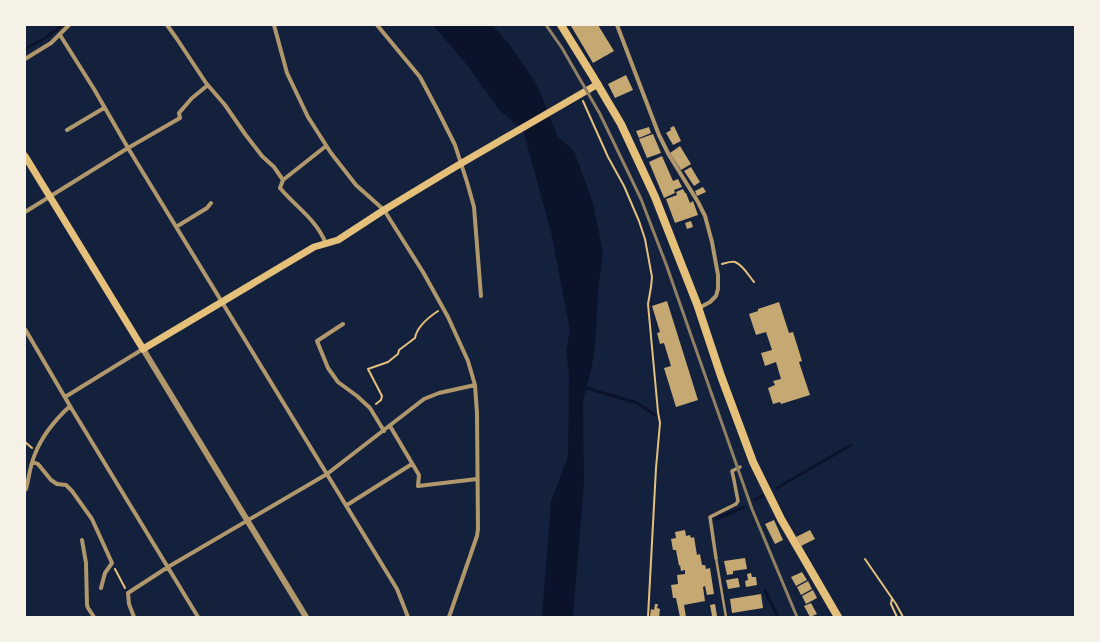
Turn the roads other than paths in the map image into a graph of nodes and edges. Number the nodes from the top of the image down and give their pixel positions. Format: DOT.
graph roads {
  1 [pos="69,25"];
  2 [pos="166,25"];
  3 [pos="274,25"];
  4 [pos="377,25"];
  5 [pos="561,25"];
  6 [pos="617,25"];
  7 [pos="60,35"];
  8 [pos="25,59"];
  9 [pos="598,84"];
  10 [pos="208,85"];
  11 [pos="104,108"];
  12 [pos="67,130"];
  13 [pos="326,146"];
  14 [pos="128,148"];
  15 [pos="25,156"];
  16 [pos="283,180"];
  17 [pos="49,197"];
  18 [pos="211,203"];
  19 [pos="384,210"];
  20 [pos="25,212"];
  21 [pos="176,226"];
  22 [pos="326,244"];
  23 [pos="481,296"];
  24 [pos="222,302"];
  25 [pos="698,308"];
  26 [pos="343,324"];
  27 [pos="25,329"];
  28 [pos="144,349"];
  29 [pos="475,385"];
  30 [pos="66,397"];
  31 [pos="70,406"];
  32 [pos="390,426"];
  33 [pos="384,430"];
  34 [pos="33,462"];
  35 [pos="412,464"];
  36 [pos="740,467"];
  37 [pos="327,474"];
  38 [pos="478,479"];
  39 [pos="25,490"];
  40 [pos="347,505"];
  41 [pos="248,521"];
  42 [pos="82,540"];
  43 [pos="716,558"];
  44 [pos="168,567"];
  45 [pos="101,588"];
  46 [pos="94,617"];
  47 [pos="134,617"];
  48 [pos="198,617"];
  49 [pos="306,617"];
  50 [pos="408,617"];
  51 [pos="449,617"];
  52 [pos="726,617"];
  53 [pos="838,617"];
  1 -- 7 [label="street"];
  2 -- 10 [label="street"];
  3 -- 13 [label="street"];
  4 -- 23 [label="street"];
  5 -- 9 [label="main road"];
  6 -- 25 [label="street"];
  7 -- 8 [label="street"];
  7 -- 11 [label="street"];
  9 -- 19 [label="main road"];
  9 -- 25 [label="main road"];
  10 -- 14 [label="street"];
  10 -- 16 [label="street"];
  11 -- 12 [label="street"];
  11 -- 14 [label="street"];
  13 -- 16 [label="street"];
  13 -- 19 [label="street"];
  14 -- 17 [label="street"];
  14 -- 21 [label="street"];
  15 -- 17 [label="main road"];
  16 -- 22 [label="street"];
  17 -- 20 [label="street"];
  17 -- 28 [label="main road"];
  18 -- 21 [label="street"];
  19 -- 22 [label="main road"];
  19 -- 29 [label="street"];
  21 -- 24 [label="street"];
  22 -- 24 [label="main road"];
  24 -- 28 [label="main road"];
  24 -- 37 [label="street"];
  25 -- 53 [label="main road"];
  26 -- 33 [label="street"];
  27 -- 30 [label="street"];
  28 -- 30 [label="street"];
  28 -- 41 [label="street"];
  29 -- 32 [label="street"];
  29 -- 38 [label="street"];
  30 -- 31 [label="street"];
  31 -- 34 [label="street"];
  31 -- 44 [label="street"];
  32 -- 33 [label="street"];
  32 -- 35 [label="street"];
  33 -- 37 [label="street"];
  34 -- 39 [label="street"];
  34 -- 45 [label="street"];
  35 -- 38 [label="street"];
  35 -- 40 [label="street"];
  36 -- 43 [label="street"];
  37 -- 40 [label="street"];
  37 -- 41 [label="street"];
  38 -- 51 [label="street"];
  40 -- 50 [label="street"];
  41 -- 44 [label="street"];
  41 -- 49 [label="street"];
  42 -- 46 [label="street"];
  43 -- 52 [label="lane"];
  44 -- 47 [label="street"];
  44 -- 48 [label="street"];
}
